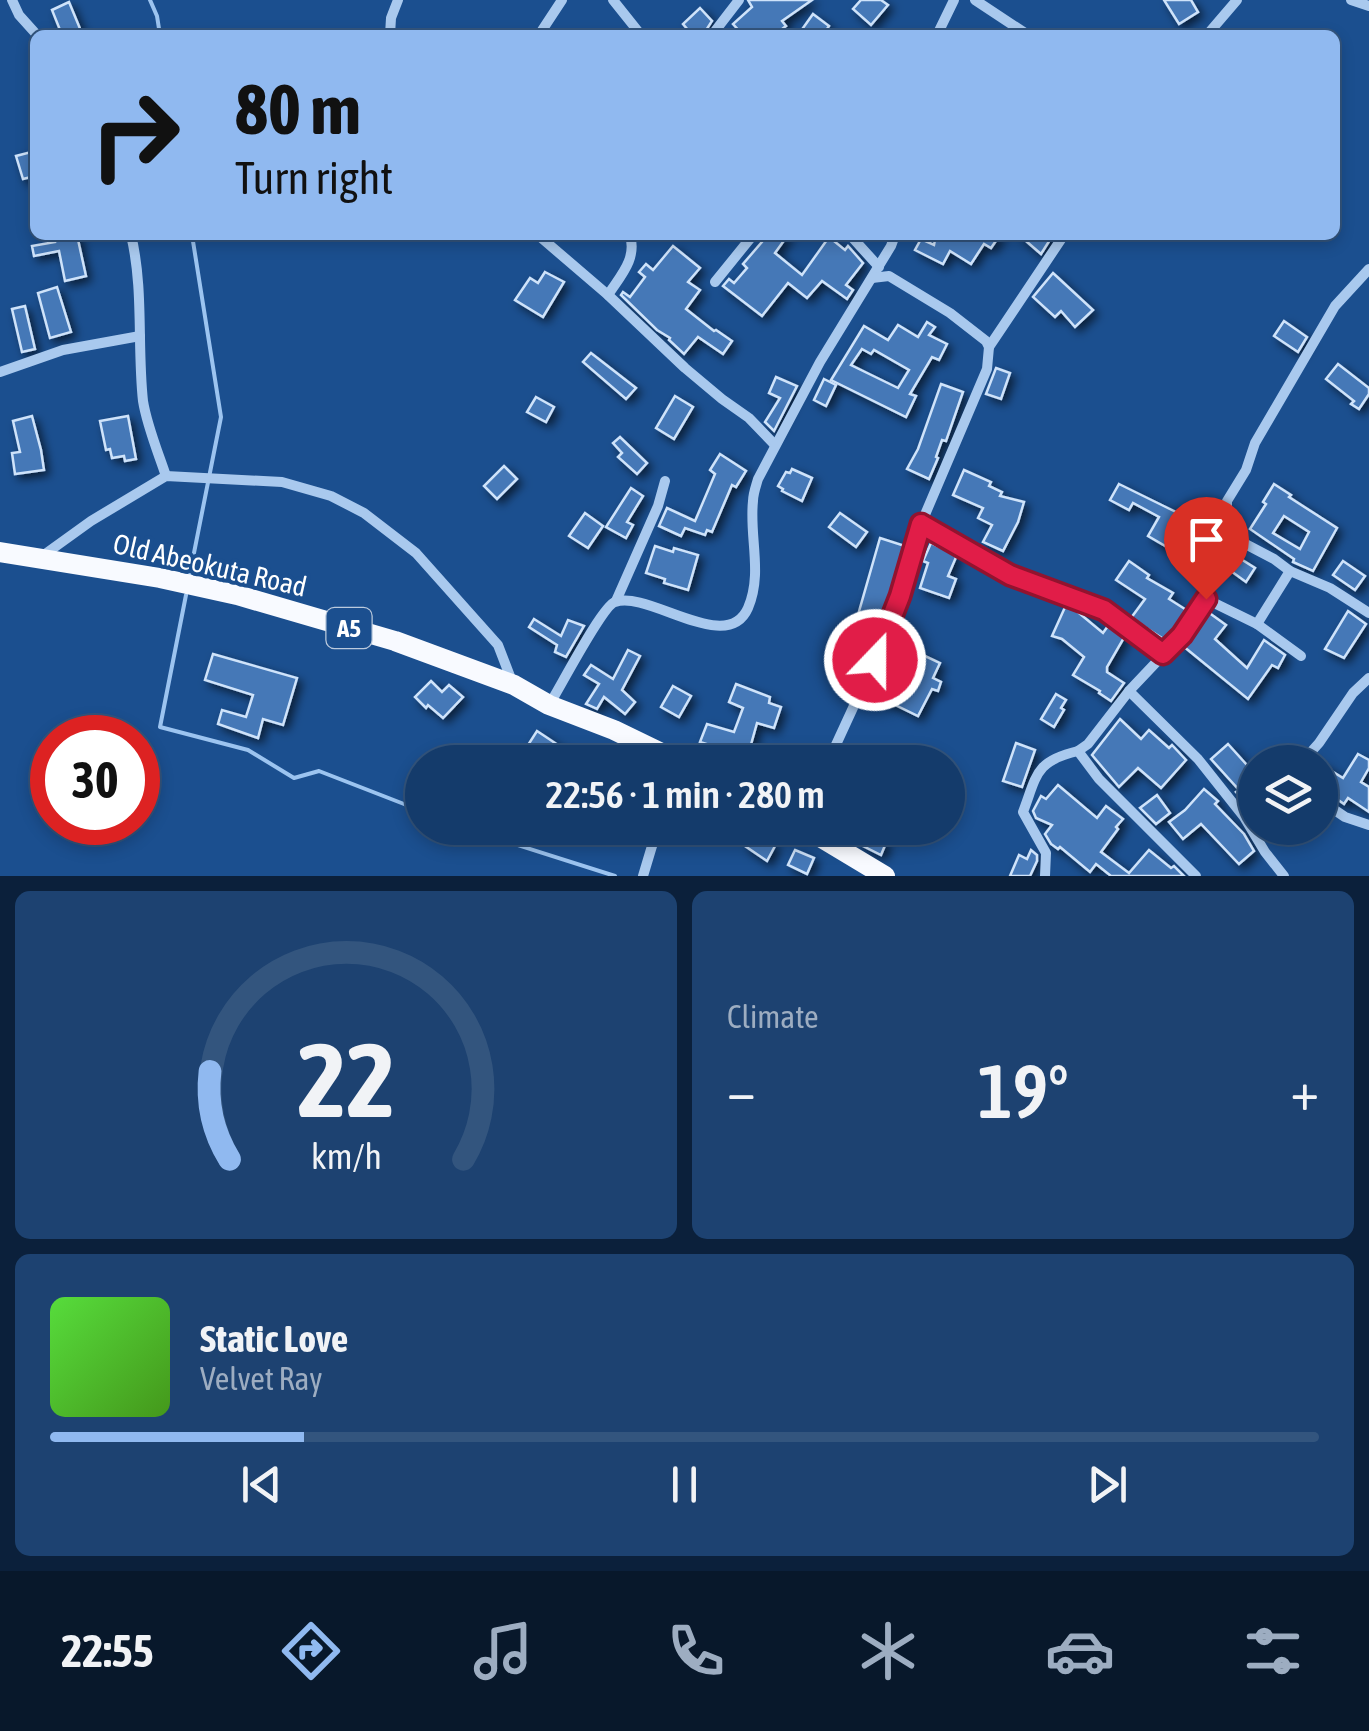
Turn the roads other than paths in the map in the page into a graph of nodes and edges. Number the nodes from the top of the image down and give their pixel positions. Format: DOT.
graph roads {
  1 [pos="12,0"];
  2 [pos="398,0"];
  3 [pos="562,0"];
  4 [pos="614,0"];
  5 [pos="739,0"];
  6 [pos="954,0"];
  7 [pos="974,0"];
  8 [pos="1237,0"];
  9 [pos="1351,0"];
  10 [pos="1368,3"];
  11 [pos="33,30"];
  12 [pos="390,30"];
  13 [pos="542,30"];
  14 [pos="637,30"];
  15 [pos="716,30"];
  16 [pos="939,30"];
  17 [pos="1020,30"];
  18 [pos="1211,30"];
  19 [pos="132,240"];
  20 [pos="544,240"];
  21 [pos="631,240"];
  22 [pos="749,240"];
  23 [pos="855,240"];
  24 [pos="893,240"];
  25 [pos="1061,240"];
  26 [pos="879,267"];
  27 [pos="1369,270"];
  28 [pos="872,278"];
  29 [pos="715,282"];
  30 [pos="608,295"];
  31 [pos="140,336"];
  32 [pos="989,347"];
  33 [pos="0,372"];
  34 [pos="775,446"];
  35 [pos="166,476"];
  36 [pos="665,480"];
  37 [pos="921,524"];
  38 [pos="0,552"];
  39 [pos="41,557"];
  40 [pos="1290,571"];
  41 [pos="616,601"];
  42 [pos="1369,613"];
  43 [pos="1257,624"];
  44 [pos="1163,654"];
  45 [pos="1301,656"];
  46 [pos="1369,678"];
  47 [pos="514,684"];
  48 [pos="1129,691"];
  49 [pos="549,706"];
  50 [pos="645,745"];
  51 [pos="836,745"];
  52 [pos="1317,745"];
  53 [pos="1078,750"];
  54 [pos="1238,809"];
  55 [pos="1338,813"];
  56 [pos="1369,825"];
  57 [pos="652,845"];
  58 [pos="833,845"];
  59 [pos="1261,845"];
  60 [pos="644,876"];
  61 [pos="885,876"];
  62 [pos="1046,876"];
  63 [pos="1196,876"];
  64 [pos="1284,876"];
  1 -- 11 [label="street"];
  2 -- 12 [label="street"];
  3 -- 13 [label="street"];
  4 -- 14 [label="street"];
  5 -- 15 [label="street"];
  6 -- 16 [label="street"];
  7 -- 17 [label="street"];
  8 -- 18 [label="street"];
  9 -- 10 [label="street"];
  19 -- 31 [label="street"];
  20 -- 30 [label="street"];
  21 -- 30 [label="street"];
  22 -- 29 [label="street"];
  23 -- 26 [label="street"];
  24 -- 26 [label="street"];
  25 -- 32 [label="street"];
  26 -- 28 [label="street"];
  27 -- 40 [label="street"];
  28 -- 32 [label="street"];
  28 -- 34 [label="street"];
  30 -- 34 [label="street"];
  31 -- 33 [label="street"];
  31 -- 35 [label="street"];
  32 -- 37 [label="street"];
  34 -- 41 [label="street"];
  35 -- 39 [label="street"];
  35 -- 47 [label="street"];
  36 -- 41 [label="street"];
  37 -- 44 [label="street"];
  37 -- 51 [label="street"];
  38 -- 39 [label="highway, Old Abeokuta Road / A5"];
  39 -- 47 [label="highway, Old Abeokuta Road / A5"];
  40 -- 42 [label="street"];
  40 -- 43 [label="street"];
  41 -- 49 [label="street"];
  43 -- 44 [label="street"];
  43 -- 45 [label="street"];
  44 -- 48 [label="street"];
  46 -- 52 [label="street"];
  47 -- 49 [label="highway, Old Abeokuta Road / A5"];
  48 -- 53 [label="street"];
  48 -- 54 [label="street"];
  49 -- 50 [label="highway, Old Abeokuta Road / A5"];
  53 -- 62 [label="street"];
  53 -- 63 [label="street"];
  55 -- 56 [label="street"];
  57 -- 60 [label="street"];
  58 -- 61 [label="highway"];
  59 -- 64 [label="street"];
}
